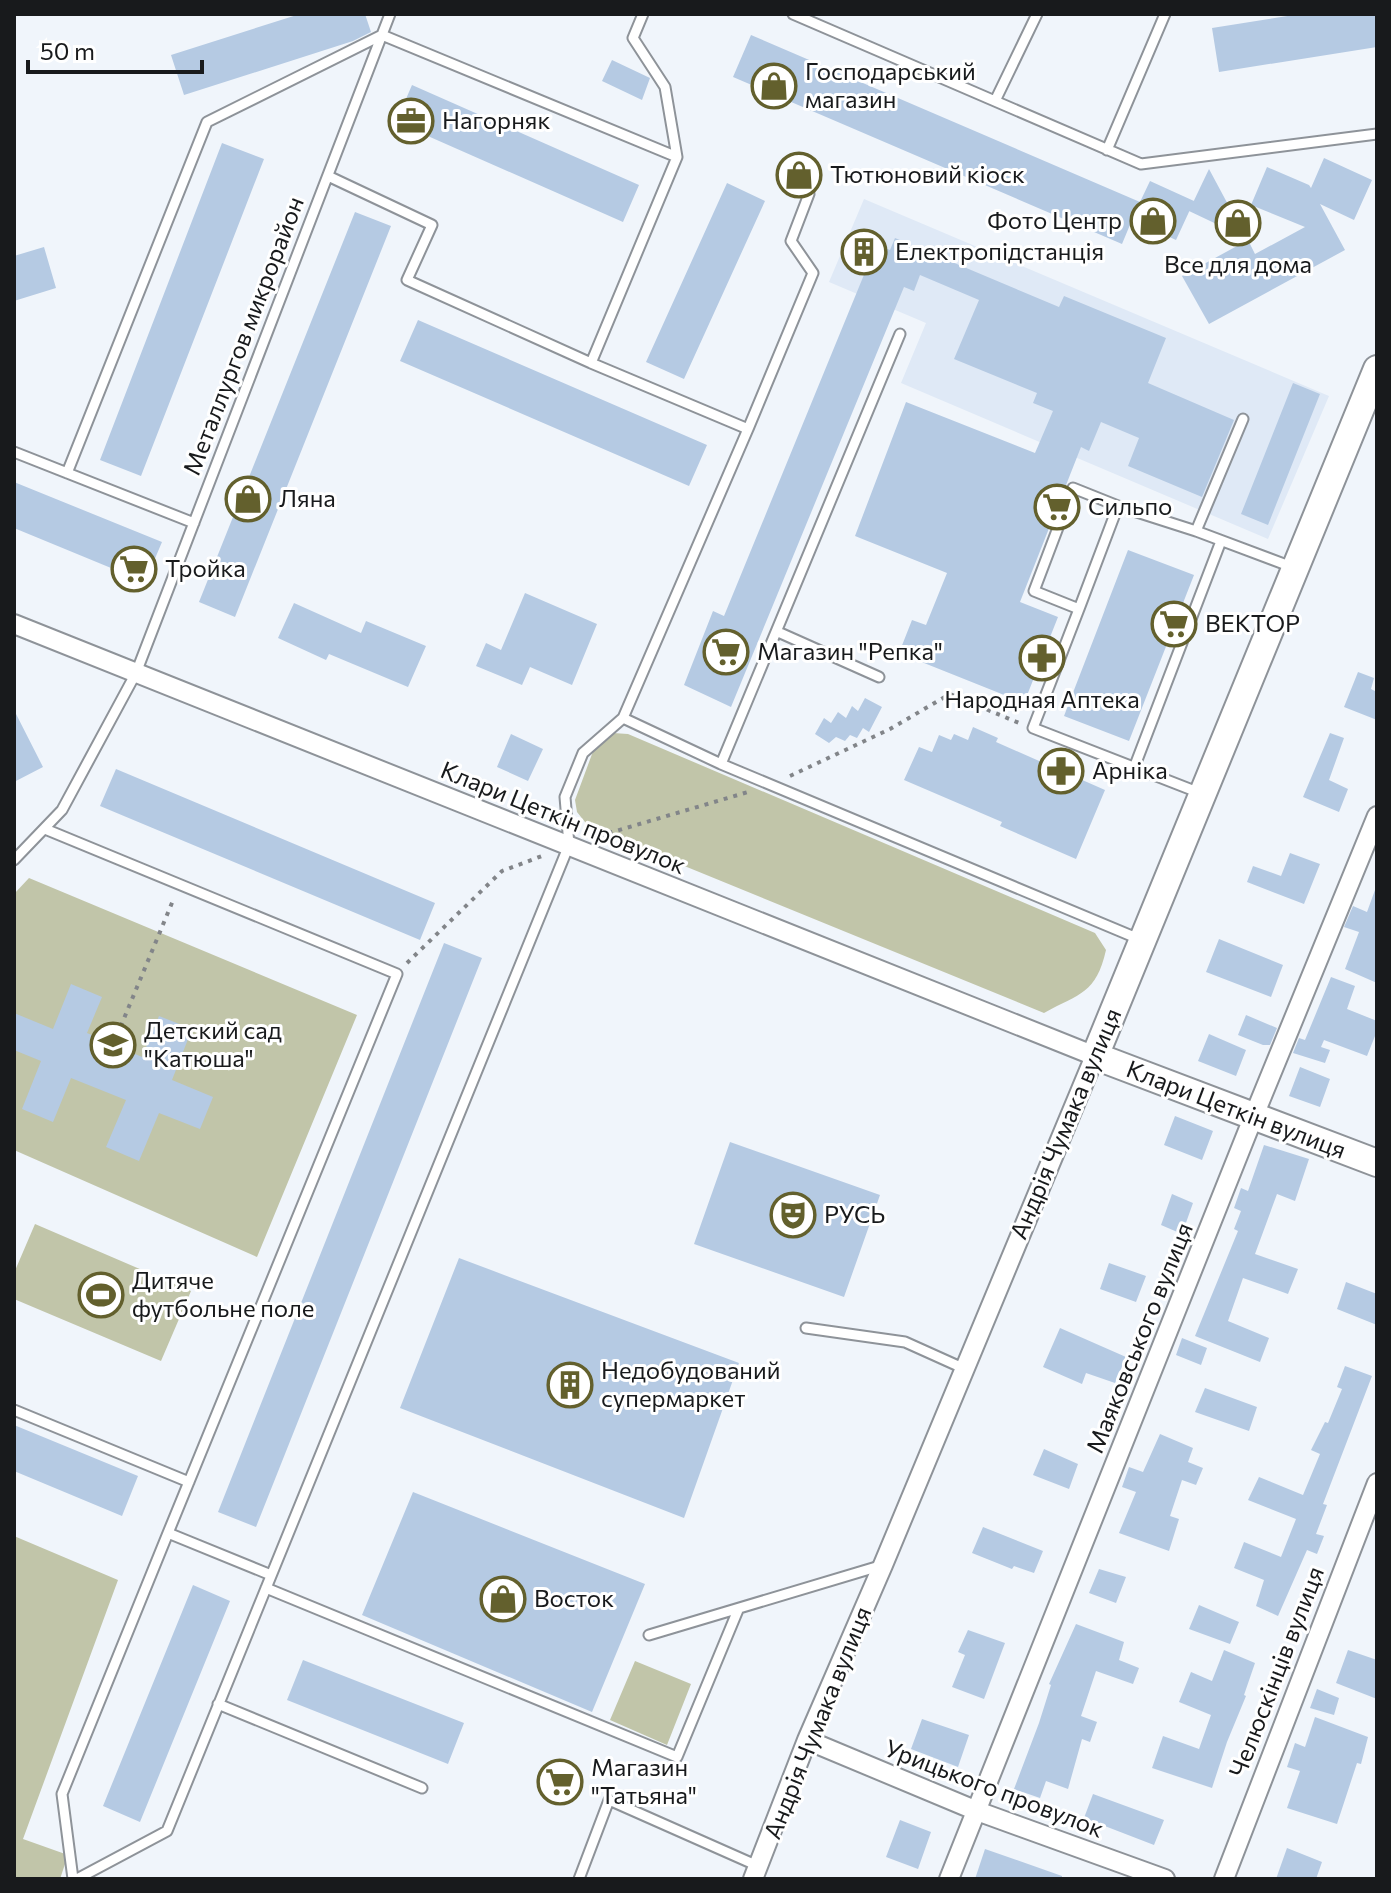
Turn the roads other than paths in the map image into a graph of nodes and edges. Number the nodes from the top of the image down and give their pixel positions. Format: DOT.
graph roads {
  1 [pos="390,14"];
  2 [pos="643,14"];
  3 [pos="793,14"];
  4 [pos="1037,14"];
  5 [pos="1165,14"];
  6 [pos="382,35"];
  7 [pos="995,101"];
  8 [pos="1377,134"];
  9 [pos="1107,150"];
  10 [pos="677,157"];
  11 [pos="328,176"];
  12 [pos="809,194"];
  13 [pos="900,334"];
  14 [pos="591,363"];
  15 [pos="1377,369"];
  16 [pos="1243,419"];
  17 [pos="748,429"];
  18 [pos="14,452"];
  19 [pos="67,473"];
  20 [pos="1118,506"];
  21 [pos="194,523"];
  22 [pos="1196,531"];
  23 [pos="1221,541"];
  24 [pos="1297,569"];
  25 [pos="1079,609"];
  26 [pos="14,624"];
  27 [pos="778,632"];
  28 [pos="136,673"];
  29 [pos="879,677"];
  30 [pos="623,718"];
  31 [pos="721,764"];
  32 [pos="1134,768"];
  33 [pos="1204,794"];
  34 [pos="1377,816"];
  35 [pos="45,829"];
  36 [pos="569,845"];
  37 [pos="14,860"];
  38 [pos="1143,941"];
  39 [pos="1095,1056"];
  40 [pos="1253,1118"];
  41 [pos="1377,1163"];
  42 [pos="806,1328"];
  43 [pos="965,1369"];
  44 [pos="14,1410"];
  45 [pos="189,1482"];
  46 [pos="1377,1483"];
  47 [pos="168,1533"];
  48 [pos="883,1565"];
  49 [pos="271,1575"];
  50 [pos="266,1588"];
  51 [pos="738,1610"];
  52 [pos="649,1635"];
  53 [pos="218,1704"];
  54 [pos="807,1740"];
  55 [pos="422,1788"];
  56 [pos="977,1811"];
  57 [pos="756,1873"];
  58 [pos="75,1879"];
  59 [pos="579,1879"];
  60 [pos="949,1879"];
  61 [pos="1165,1879"];
  62 [pos="1224,1879"];
  1 -- 6 [label="lane, Металлургов микрорайон"];
  2 -- 10 [label="lane"];
  3 -- 7 [label="lane"];
  4 -- 7 [label="lane"];
  5 -- 9 [label="lane"];
  6 -- 10 [label="lane"];
  6 -- 11 [label="lane, Металлургов микрорайон"];
  6 -- 19 [label="lane"];
  7 -- 9 [label="lane"];
  8 -- 9 [label="lane"];
  10 -- 14 [label="lane"];
  11 -- 14 [label="lane"];
  11 -- 21 [label="lane, Металлургов микрорайон"];
  12 -- 17 [label="lane"];
  13 -- 27 [label="lane"];
  14 -- 17 [label="lane"];
  15 -- 24 [label="street, Андрія Чумака вулиця"];
  16 -- 22 [label="lane"];
  17 -- 30 [label="lane"];
  18 -- 19 [label="lane"];
  19 -- 21 [label="lane"];
  20 -- 22 [label="lane"];
  20 -- 25 [label="lane"];
  20 -- 25 [label="lane"];
  21 -- 28 [label="lane, Металлургов микрорайон"];
  22 -- 23 [label="lane"];
  23 -- 24 [label="lane"];
  23 -- 32 [label="lane"];
  24 -- 33 [label="street, Андрія Чумака вулиця"];
  25 -- 32 [label="lane"];
  26 -- 28 [label="street, Клари Цеткін провулок"];
  27 -- 29 [label="lane"];
  27 -- 31 [label="lane"];
  28 -- 35 [label="lane, Металлургов микрорайон"];
  28 -- 36 [label="street, Клари Цеткін провулок"];
  30 -- 31 [label="lane"];
  30 -- 36 [label="lane"];
  31 -- 38 [label="lane"];
  32 -- 33 [label="lane"];
  33 -- 38 [label="street, Андрія Чумака вулиця"];
  34 -- 40 [label="street, Маяковського вулиця"];
  35 -- 37 [label="lane, Металлургов микрорайон"];
  35 -- 45 [label="lane"];
  36 -- 39 [label="street, Клари Цеткін провулок"];
  36 -- 49 [label="lane"];
  38 -- 39 [label="street, Андрія Чумака вулиця"];
  39 -- 40 [label="street, Клари Цеткін вулиця"];
  39 -- 43 [label="street, Андрія Чумака вулиця"];
  40 -- 41 [label="street, Клари Цеткін вулиця"];
  40 -- 56 [label="street, Маяковського вулиця"];
  42 -- 43 [label="lane"];
  43 -- 48 [label="street, Андрія Чумака вулиця"];
  44 -- 45 [label="lane"];
  45 -- 47 [label="lane"];
  46 -- 62 [label="street, Челюскінців вулиця"];
  47 -- 49 [label="lane"];
  47 -- 58 [label="lane"];
  48 -- 51 [label="lane"];
  48 -- 54 [label="street, Андрія Чумака вулиця"];
  49 -- 50 [label="lane"];
  50 -- 51 [label="lane"];
  50 -- 53 [label="lane"];
  51 -- 52 [label="lane"];
  53 -- 55 [label="lane"];
  53 -- 58 [label="lane"];
  54 -- 56 [label="street, Урицького провулок"];
  54 -- 57 [label="street, Андрія Чумака вулиця"];
  56 -- 60 [label="street, Маяковського вулиця"];
  56 -- 61 [label="street, Урицького провулок"];
  57 -- 59 [label="lane"];
}
